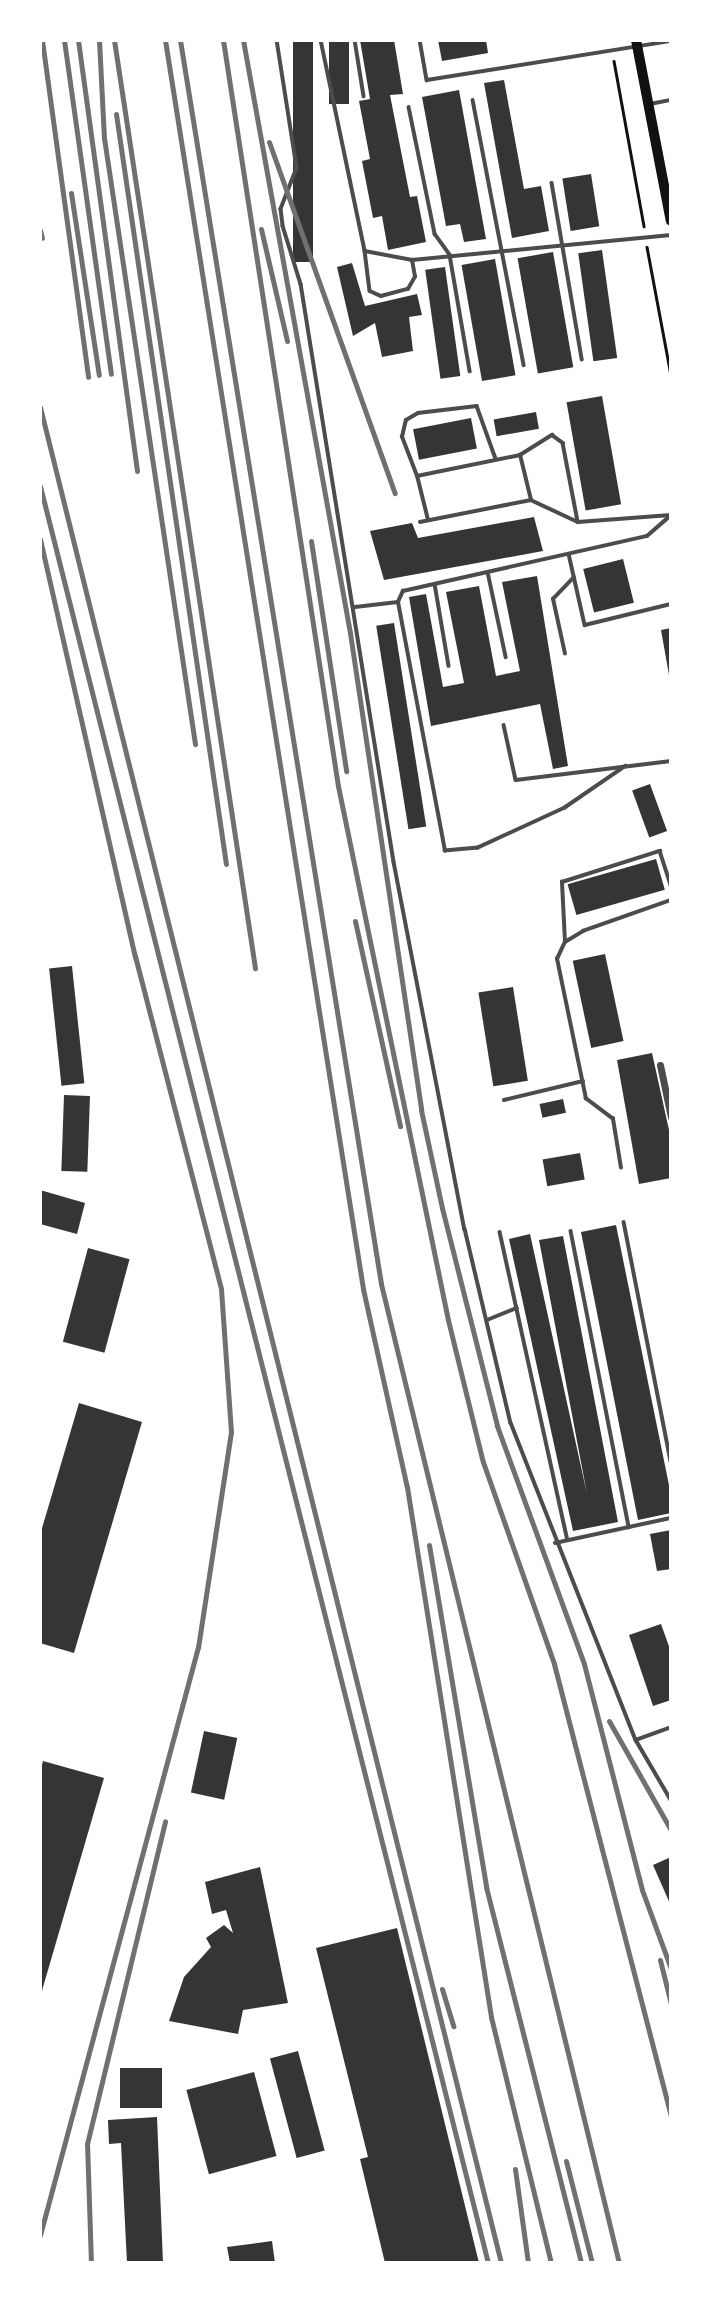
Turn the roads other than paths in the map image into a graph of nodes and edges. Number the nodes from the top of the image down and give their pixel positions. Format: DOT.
graph roads {
  1 [pos="278,40"];
  2 [pos="321,40"];
  3 [pos="355,40"];
  4 [pos="420,40"];
  5 [pos="671,41"];
  6 [pos="637,44"];
  7 [pos="363,96"];
  8 [pos="473,100"];
  9 [pos="671,100"];
  10 [pos="648,104"];
  11 [pos="409,107"];
  12 [pos="552,183"];
  13 [pos="671,221"];
  14 [pos="671,235"];
  15 [pos="563,243"];
  16 [pos="502,248"];
  17 [pos="365,251"];
  18 [pos="450,255"];
  19 [pos="412,260"];
  20 [pos="582,359"];
  21 [pos="524,365"];
  22 [pos="470,371"];
  23 [pos="520,455"];
  24 [pos="496,460"];
  25 [pos="417,476"];
  26 [pos="531,500"];
  27 [pos="671,515"];
  28 [pos="428,520"];
  29 [pos="420,522"];
  30 [pos="578,522"];
  31 [pos="569,554"];
  32 [pos="488,572"];
  33 [pos="574,577"];
  34 [pos="435,584"];
  35 [pos="398,602"];
  36 [pos="671,604"];
  37 [pos="355,607"];
  38 [pos="565,654"];
  39 [pos="506,657"];
  40 [pos="449,666"];
  41 [pos="504,725"];
  42 [pos="671,761"];
  43 [pos="626,766"];
  44 [pos="671,885"];
  45 [pos="671,900"];
  46 [pos="565,942"];
  47 [pos="660,1065"];
  48 [pos="583,1081"];
  49 [pos="503,1100"];
  50 [pos="671,1117"];
  51 [pos="621,1168"];
  52 [pos="624,1222"];
  53 [pos="570,1231"];
  54 [pos="500,1232"];
  55 [pos="517,1308"];
  56 [pos="487,1320"];
  57 [pos="671,1462"];
  58 [pos="671,1518"];
  59 [pos="629,1527"];
  60 [pos="568,1540"];
  61 [pos="555,1543"];
  62 [pos="671,1727"];
  63 [pos="636,1740"];
  64 [pos="671,1800"];
  1 -- 37 [label="lane"];
  2 -- 17 [label="lane"];
  3 -- 7 [label="lane"];
  4 -- 6 [label="lane"];
  5 -- 6 [label="lane"];
  6 -- 10 [label="main road"];
  8 -- 16 [label="lane"];
  9 -- 10 [label="lane"];
  10 -- 13 [label="main road"];
  11 -- 18 [label="lane"];
  12 -- 15 [label="lane"];
  14 -- 15 [label="lane"];
  15 -- 16 [label="lane"];
  15 -- 20 [label="lane"];
  16 -- 18 [label="lane"];
  16 -- 21 [label="lane"];
  17 -- 19 [label="lane"];
  17 -- 19 [label="lane"];
  18 -- 19 [label="lane"];
  18 -- 22 [label="lane"];
  23 -- 24 [label="lane"];
  23 -- 26 [label="lane"];
  23 -- 30 [label="lane"];
  24 -- 25 [label="lane"];
  24 -- 25 [label="lane"];
  25 -- 28 [label="lane"];
  26 -- 28 [label="lane"];
  26 -- 30 [label="lane"];
  27 -- 30 [label="lane"];
  27 -- 31 [label="lane"];
  28 -- 29 [label="lane"];
  31 -- 32 [label="lane"];
  31 -- 33 [label="lane"];
  32 -- 34 [label="lane"];
  32 -- 39 [label="lane"];
  33 -- 36 [label="lane"];
  33 -- 38 [label="lane"];
  34 -- 35 [label="lane"];
  34 -- 40 [label="lane"];
  35 -- 37 [label="lane"];
  35 -- 43 [label="lane"];
  37 -- 56 [label="lane"];
  41 -- 43 [label="lane"];
  42 -- 43 [label="lane"];
  44 -- 46 [label="lane"];
  45 -- 46 [label="lane"];
  46 -- 48 [label="lane"];
  47 -- 50 [label="street"];
  48 -- 49 [label="lane"];
  48 -- 51 [label="lane"];
  52 -- 57 [label="lane"];
  53 -- 59 [label="lane"];
  54 -- 55 [label="lane"];
  55 -- 56 [label="lane"];
  55 -- 60 [label="lane"];
  56 -- 61 [label="lane"];
  58 -- 59 [label="lane"];
  59 -- 60 [label="lane"];
  60 -- 61 [label="lane"];
  61 -- 63 [label="lane"];
  62 -- 63 [label="lane"];
  63 -- 64 [label="lane"];
}
